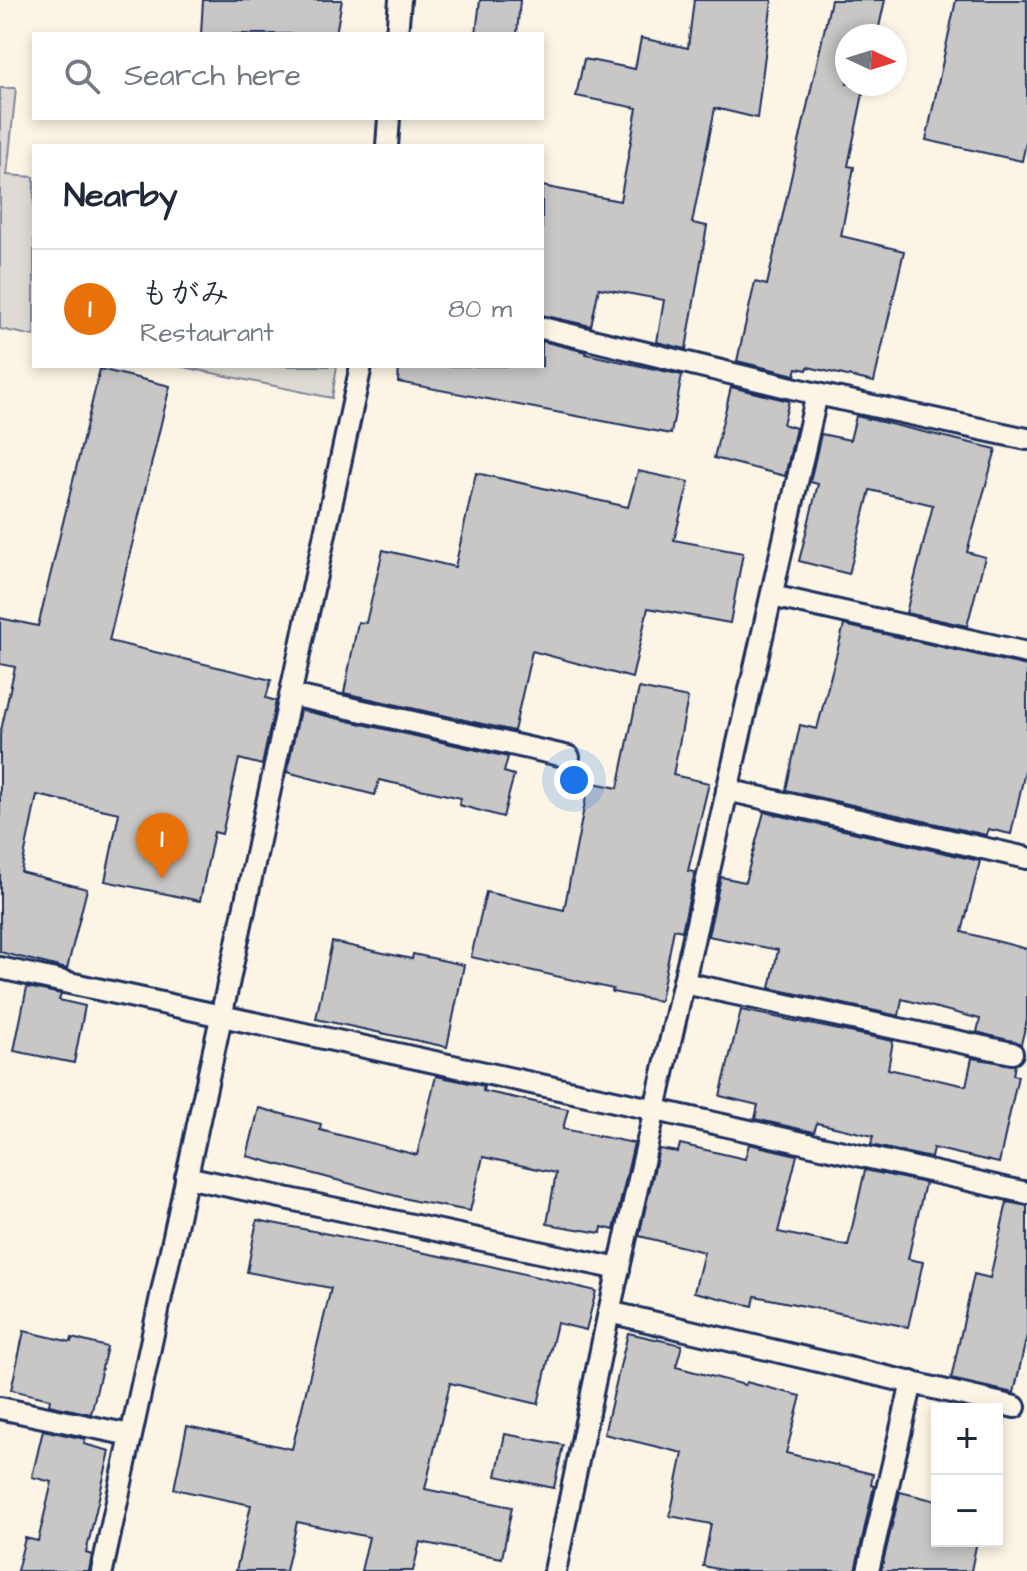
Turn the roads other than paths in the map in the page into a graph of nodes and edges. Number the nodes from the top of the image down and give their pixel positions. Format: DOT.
graph roads {
  1 [pos="400,0"];
  2 [pos="397,32"];
  3 [pos="389,120"];
  4 [pos="387,144"];
  5 [pos="544,328"];
  6 [pos="361,368"];
  7 [pos="817,394"];
  8 [pos="1027,439"];
  9 [pos="772,596"];
  10 [pos="1027,653"];
  11 [pos="291,695"];
  12 [pos="569,757"];
  13 [pos="727,790"];
  14 [pos="1027,858"];
  15 [pos="0,968"];
  16 [pos="684,983"];
  17 [pos="221,1017"];
  18 [pos="1012,1053"];
  19 [pos="656,1110"];
  20 [pos="186,1177"];
  21 [pos="1027,1193"];
  22 [pos="619,1269"];
  23 [pos="609,1312"];
  24 [pos="912,1382"];
  25 [pos="1015,1407"];
  26 [pos="0,1408"];
  27 [pos="130,1435"];
  28 [pos="102,1571"];
  29 [pos="555,1571"];
  30 [pos="868,1571"];
  1 -- 2 [label="lane"];
  3 -- 4 [label="lane"];
  5 -- 7 [label="lane"];
  6 -- 11 [label="lane"];
  7 -- 8 [label="lane"];
  7 -- 9 [label="lane"];
  9 -- 10 [label="lane"];
  9 -- 13 [label="lane"];
  11 -- 12 [label="lane"];
  11 -- 17 [label="lane"];
  13 -- 14 [label="lane"];
  13 -- 16 [label="lane"];
  15 -- 17 [label="lane"];
  16 -- 18 [label="lane"];
  16 -- 19 [label="lane"];
  17 -- 19 [label="lane"];
  17 -- 20 [label="lane"];
  19 -- 21 [label="lane"];
  19 -- 22 [label="lane"];
  20 -- 22 [label="lane"];
  20 -- 27 [label="lane"];
  22 -- 23 [label="lane"];
  23 -- 24 [label="lane"];
  23 -- 29 [label="lane"];
  24 -- 25 [label="lane"];
  24 -- 30 [label="lane"];
  26 -- 27 [label="lane"];
  27 -- 28 [label="lane"];
}
